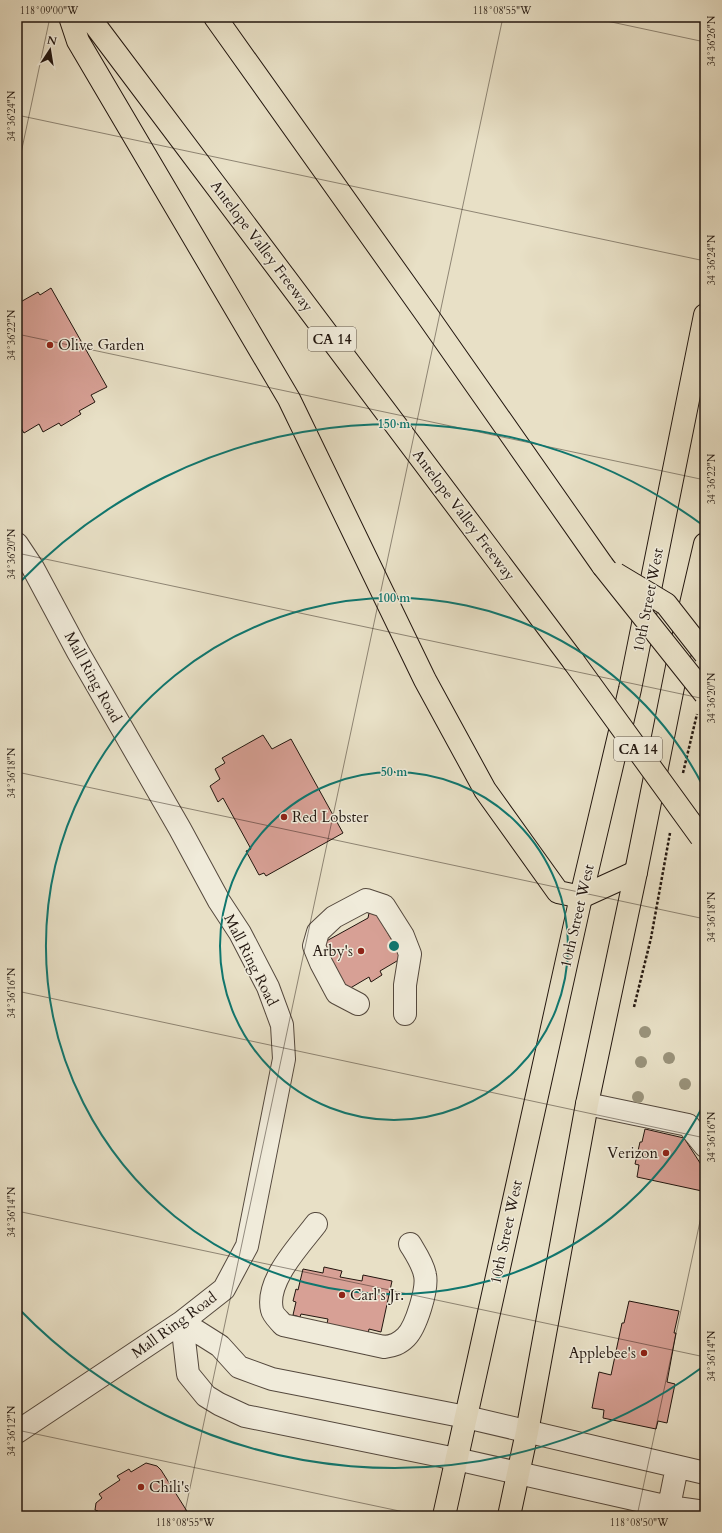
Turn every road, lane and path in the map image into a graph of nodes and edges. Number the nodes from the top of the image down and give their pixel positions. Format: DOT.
graph roads {
  1 [pos="70,17"];
  2 [pos="89,17"];
  3 [pos="215,17"];
  4 [pos="705,316"];
  5 [pos="17,544"];
  6 [pos="705,544"];
  7 [pos="603,566"];
  8 [pos="705,598"];
  9 [pos="681,648"];
  10 [pos="705,654"];
  11 [pos="704,693"];
  12 [pos="676,803"];
  13 [pos="703,840"];
  14 [pos="636,872"];
  15 [pos="581,897"];
  16 [pos="358,1004"];
  17 [pos="634,1007"];
  18 [pos="405,1014"];
  19 [pos="586,1104"];
  20 [pos="705,1146"];
  21 [pos="316,1224"];
  22 [pos="410,1244"];
  23 [pos="182,1322"];
  24 [pos="466,1417"];
  25 [pos="17,1432"];
  26 [pos="527,1432"];
  27 [pos="456,1459"];
  28 [pos="677,1467"];
  29 [pos="705,1473"];
  30 [pos="518,1474"];
  31 [pos="668,1511"];
  32 [pos="705,1512"];
  33 [pos="444,1516"];
  34 [pos="509,1516"];
  1 -- 15 [label="main road"];
  2 -- 12 [label="main road, Antelope Valley Freeway / CA 14, bridge"];
  3 -- 7 [label="main road"];
  4 -- 15 [label="main road, 10th Street West"];
  5 -- 23 [label="lane, Mall Ring Road"];
  6 -- 9 [label="main road"];
  7 -- 10 [label="main road, bridge"];
  7 -- 11 [label="main road, bridge"];
  8 -- 9 [label="main road"];
  9 -- 14 [label="main road"];
  11 -- 12 [label="path"];
  12 -- 13 [label="main road, Antelope Valley Freeway / CA 14, bridge"];
  12 -- 17 [label="path"];
  14 -- 15 [label="main road"];
  14 -- 19 [label="main road"];
  15 -- 24 [label="main road, 10th Street West"];
  16 -- 18 [label="lane"];
  19 -- 20 [label="lane"];
  19 -- 26 [label="main road"];
  21 -- 22 [label="lane"];
  23 -- 24 [label="lane"];
  23 -- 25 [label="lane, Mall Ring Road"];
  23 -- 27 [label="lane"];
  24 -- 26 [label="lane"];
  24 -- 27 [label="main road, 10th Street West"];
  26 -- 28 [label="lane"];
  26 -- 30 [label="main road"];
  27 -- 30 [label="lane"];
  27 -- 33 [label="main road, 10th Street West"];
  28 -- 29 [label="lane"];
  28 -- 31 [label="lane"];
  30 -- 31 [label="lane"];
  30 -- 34 [label="main road"];
  31 -- 32 [label="lane"];
}
